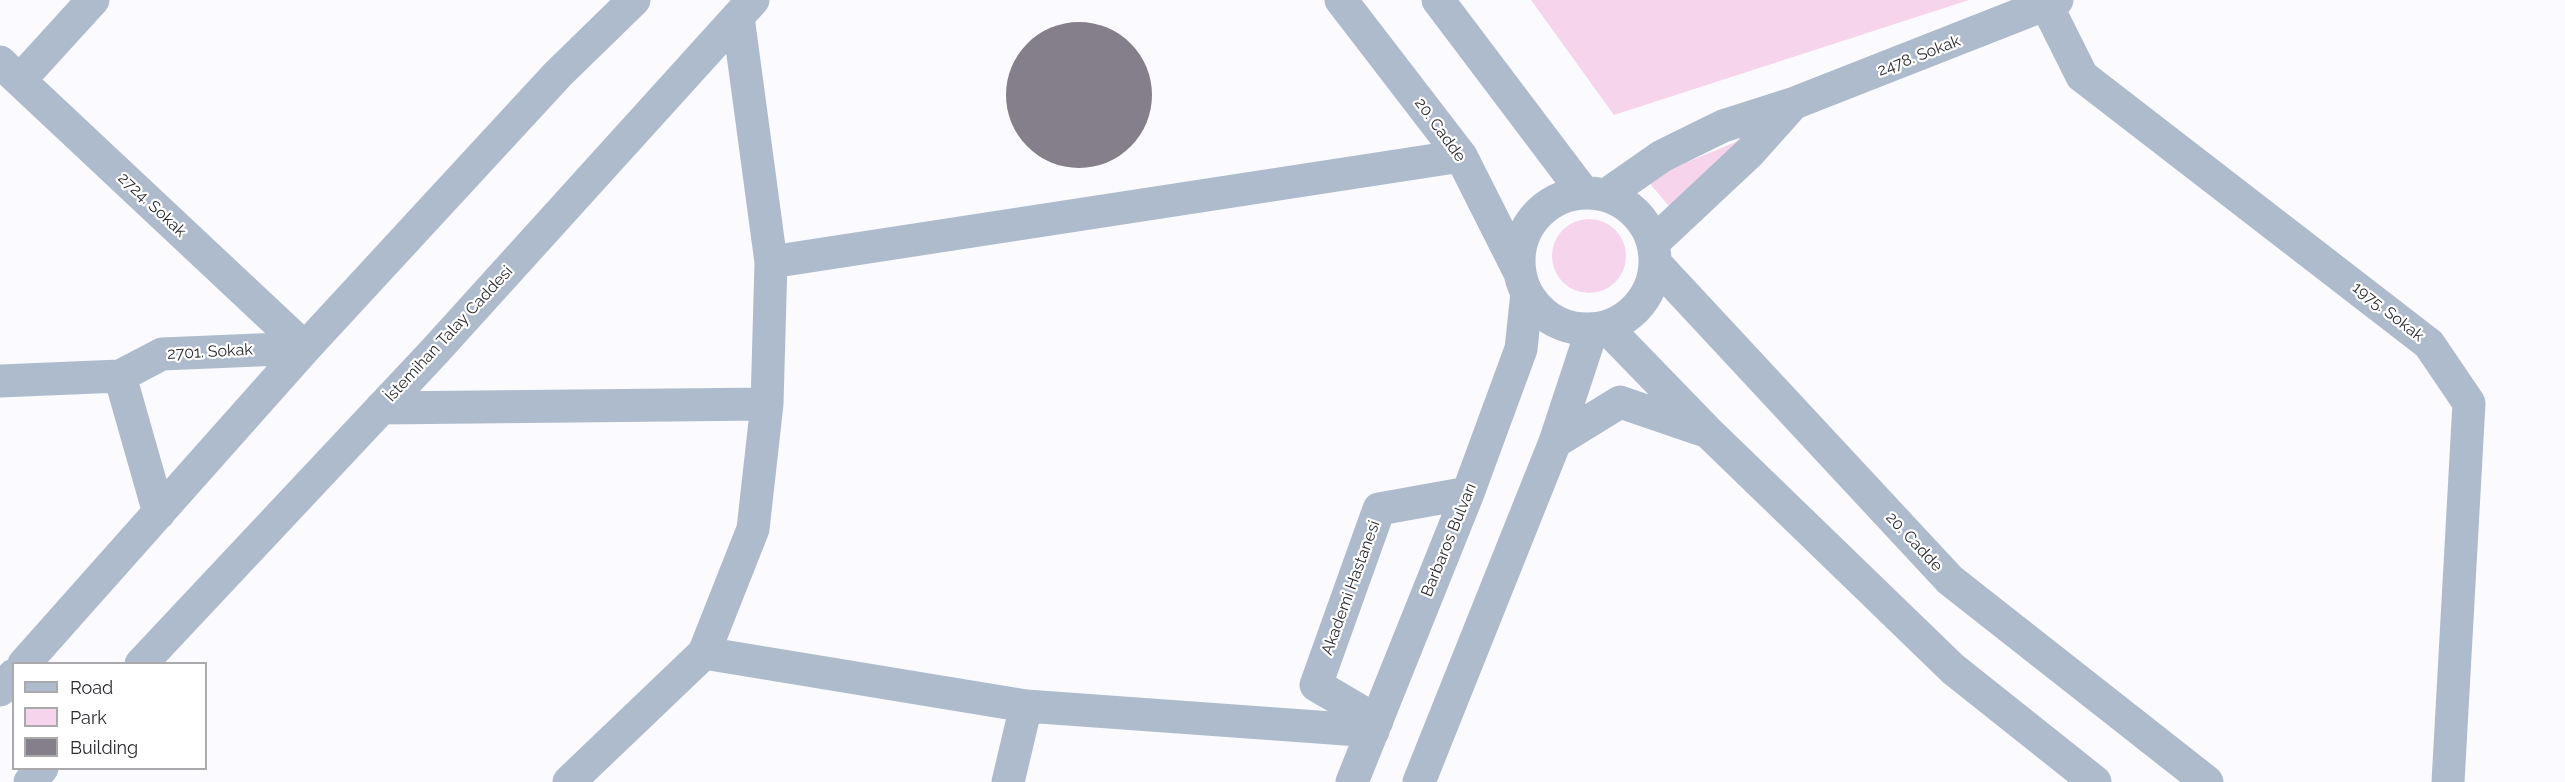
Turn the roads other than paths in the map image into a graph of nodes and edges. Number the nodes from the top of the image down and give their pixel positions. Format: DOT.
graph roads {
  1 [pos="93,0"];
  2 [pos="634,0"];
  3 [pos="1341,0"];
  4 [pos="1438,0"];
  5 [pos="2049,1"];
  6 [pos="746,8"];
  7 [pos="10,71"];
  8 [pos="1792,105"];
  9 [pos="1461,156"];
  10 [pos="1594,193"];
  11 [pos="1655,253"];
  12 [pos="771,262"];
  13 [pos="1523,283"];
  14 [pos="1599,329"];
  15 [pos="305,348"];
  16 [pos="120,376"];
  17 [pos="0,381"];
  18 [pos="767,404"];
  19 [pos="381,408"];
  20 [pos="1707,431"];
  21 [pos="1555,442"];
  22 [pos="1468,493"];
  23 [pos="159,513"];
  24 [pos="704,653"];
  25 [pos="25,662"];
  26 [pos="142,662"];
  27 [pos="12,677"];
  28 [pos="0,690"];
  29 [pos="1026,706"];
  30 [pos="1375,726"];
  31 [pos="40,770"];
  32 [pos="30,782"];
  33 [pos="569,782"];
  34 [pos="1008,782"];
  35 [pos="1352,782"];
  36 [pos="1419,782"];
  37 [pos="2095,782"];
  38 [pos="2207,782"];
  39 [pos="2448,782"];
  1 -- 7 [label="street"];
  2 -- 15 [label="street"];
  3 -- 9 [label="street, 20. Cadde"];
  4 -- 10 [label="street"];
  5 -- 8 [label="street, 2478. Sokak"];
  5 -- 39 [label="street, 1975. Sokak"];
  6 -- 12 [label="street"];
  6 -- 19 [label="street, İstemihan Talay Caddesi"];
  7 -- 15 [label="street, 2724. Sokak"];
  8 -- 10 [label="street, 2478. Sokak"];
  8 -- 11 [label="street, 2478. Sokak"];
  9 -- 12 [label="street"];
  9 -- 13 [label="street, 20. Cadde"];
  10 -- 11 [label="street"];
  10 -- 13 [label="street"];
  11 -- 14 [label="street"];
  11 -- 38 [label="street, 20. Cadde"];
  12 -- 18 [label="street"];
  13 -- 14 [label="street"];
  13 -- 22 [label="street, Barbaros Bulvarı"];
  14 -- 20 [label="street"];
  14 -- 21 [label="street"];
  15 -- 16 [label="street, 2701. Sokak"];
  15 -- 23 [label="street"];
  16 -- 17 [label="street, 2701. Sokak"];
  16 -- 23 [label="street"];
  18 -- 19 [label="street"];
  18 -- 24 [label="street"];
  19 -- 26 [label="street, İstemihan Talay Caddesi"];
  20 -- 21 [label="street"];
  20 -- 37 [label="street"];
  21 -- 36 [label="street"];
  22 -- 30 [label="street, Barbaros Bulvarı"];
  22 -- 30 [label="street, Akademi Hastanesi"];
  23 -- 25 [label="street"];
  24 -- 29 [label="street"];
  24 -- 33 [label="street"];
  27 -- 28 [label="street"];
  29 -- 30 [label="street"];
  29 -- 34 [label="street"];
  30 -- 35 [label="street, Barbaros Bulvarı"];
  31 -- 32 [label="street"];
}
